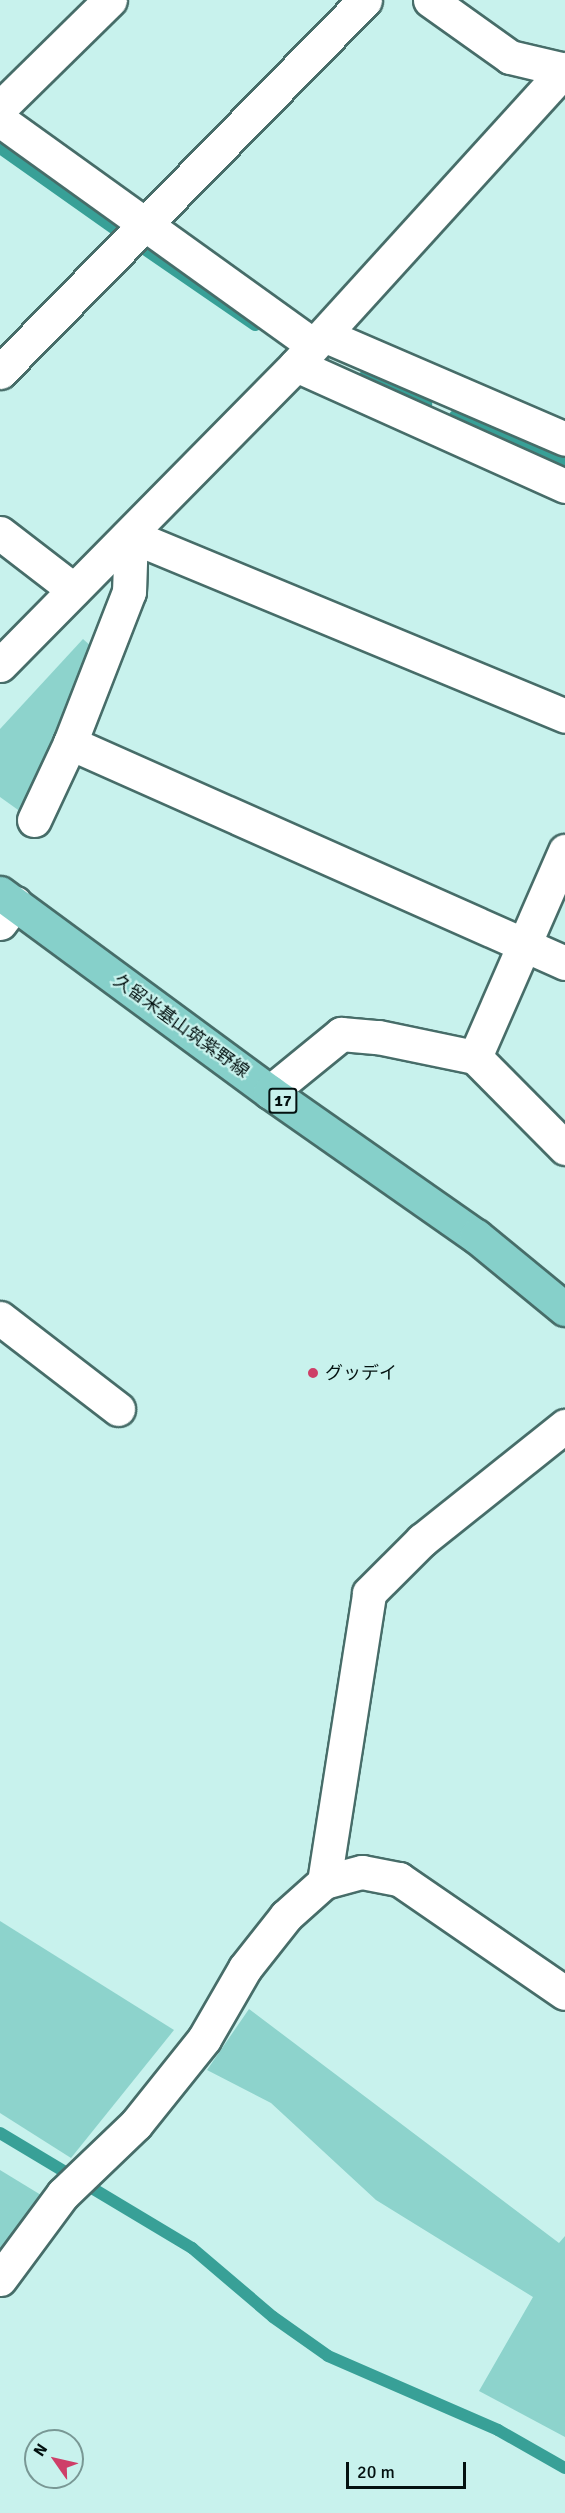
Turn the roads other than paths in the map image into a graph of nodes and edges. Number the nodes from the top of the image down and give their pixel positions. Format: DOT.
graph roads {
  1 [pos="110,0"];
  2 [pos="365,0"];
  3 [pos="430,0"];
  4 [pos="565,70"];
  5 [pos="0,108"];
  6 [pos="0,120"];
  7 [pos="146,224"];
  8 [pos="311,348"];
  9 [pos="0,372"];
  10 [pos="565,439"];
  11 [pos="565,486"];
  12 [pos="0,532"];
  13 [pos="131,536"];
  14 [pos="74,590"];
  15 [pos="0,664"];
  16 [pos="565,716"];
  17 [pos="70,743"];
  18 [pos="34,820"];
  19 [pos="565,851"];
  20 [pos="5,906"];
  21 [pos="524,945"];
  22 [pos="565,963"];
  23 [pos="475,1057"];
  24 [pos="270,1092"];
  25 [pos="565,1148"];
  26 [pos="565,1309"];
  27 [pos="0,1318"];
  28 [pos="118,1408"];
  29 [pos="565,1426"];
  30 [pos="324,1882"];
  31 [pos="565,1994"];
  32 [pos="0,2279"];
  1 -- 5 [label="street"];
  2 -- 7 [label="street"];
  3 -- 4 [label="street"];
  4 -- 8 [label="street"];
  6 -- 7 [label="street"];
  7 -- 8 [label="street"];
  7 -- 9 [label="street"];
  8 -- 10 [label="street"];
  8 -- 11 [label="street"];
  8 -- 13 [label="street"];
  12 -- 14 [label="street"];
  13 -- 14 [label="street"];
  13 -- 16 [label="street"];
  13 -- 17 [label="street"];
  14 -- 15 [label="street"];
  17 -- 18 [label="street"];
  17 -- 21 [label="street"];
  19 -- 21 [label="street"];
  20 -- 24 [label="main road, 久留米基山筑紫野線 / 17"];
  21 -- 22 [label="street"];
  21 -- 23 [label="street"];
  23 -- 24 [label="street"];
  23 -- 25 [label="street"];
  24 -- 26 [label="main road, 久留米基山筑紫野線 / 17"];
  27 -- 28 [label="street"];
  29 -- 30 [label="street"];
  30 -- 31 [label="street"];
  30 -- 32 [label="street"];
}
